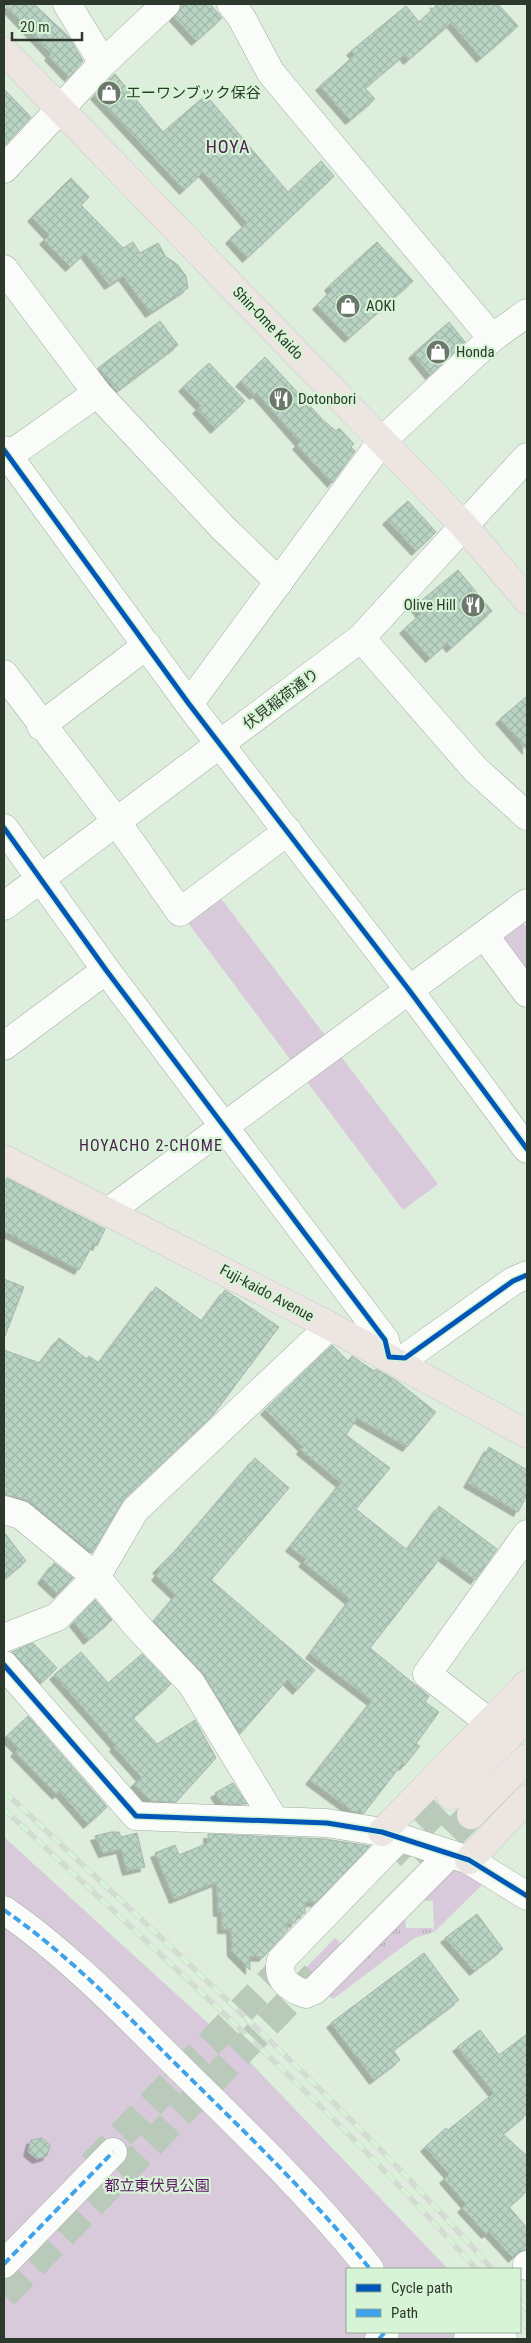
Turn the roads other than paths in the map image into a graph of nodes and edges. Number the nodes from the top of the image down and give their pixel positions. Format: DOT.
graph roads {
  1 [pos="67,4"];
  2 [pos="166,4"];
  3 [pos="231,4"];
  4 [pos="4,51"];
  5 [pos="103,63"];
  6 [pos="62,108"];
  7 [pos="4,169"];
  8 [pos="4,269"];
  9 [pos="527,313"];
  10 [pos="492,338"];
  11 [pos="97,393"];
  12 [pos="382,441"];
  13 [pos="5,455"];
  14 [pos="527,458"];
  15 [pos="464,527"];
  16 [pos="279,582"];
  17 [pos="527,600"];
  18 [pos="361,638"];
  19 [pos="147,645"];
  20 [pos="4,674"];
  21 [pos="189,704"];
  22 [pos="41,726"];
  23 [pos="221,743"];
  24 [pos="527,816"];
  25 [pos="116,821"];
  26 [pos="4,828"];
  27 [pos="288,831"];
  28 [pos="40,879"];
  29 [pos="527,903"];
  30 [pos="4,906"];
  31 [pos="484,935"];
  32 [pos="106,970"];
  33 [pos="409,990"];
  34 [pos="527,993"];
  35 [pos="4,1046"];
  36 [pos="225,1125"];
  37 [pos="527,1149"];
  38 [pos="4,1159"];
  39 [pos="108,1212"];
  40 [pos="527,1275"];
  41 [pos="330,1326"];
  42 [pos="388,1357"];
  43 [pos="527,1434"];
  44 [pos="4,1510"];
  45 [pos="527,1534"];
  46 [pos="96,1577"];
  47 [pos="4,1638"];
  48 [pos="4,1665"];
  49 [pos="527,1684"];
  50 [pos="527,1716"];
  51 [pos="490,1723"];
  52 [pos="527,1758"];
  53 [pos="450,1796"];
  54 [pos="527,1799"];
  55 [pos="471,1814"];
  56 [pos="275,1821"];
  57 [pos="391,1835"];
  58 [pos="460,1857"];
  59 [pos="527,1896"];
  60 [pos="4,1910"];
  61 [pos="113,2152"];
  62 [pos="4,2264"];
  63 [pos="369,2268"];
  1 -- 5 [label="street"];
  2 -- 5 [label="street"];
  3 -- 10 [label="street"];
  4 -- 6 [label="main road, Shin-Ome Kaido"];
  5 -- 6 [label="street"];
  6 -- 7 [label="street"];
  6 -- 12 [label="main road, Shin-Ome Kaido"];
  8 -- 11 [label="street"];
  9 -- 10 [label="street"];
  10 -- 12 [label="street"];
  11 -- 13 [label="street"];
  11 -- 16 [label="street"];
  12 -- 15 [label="main road, Shin-Ome Kaido"];
  12 -- 16 [label="street"];
  13 -- 19 [label="street"];
  14 -- 15 [label="street, 伏見稲荷通り"];
  15 -- 17 [label="main road, Shin-Ome Kaido"];
  15 -- 18 [label="street, 伏見稲荷通り"];
  16 -- 21 [label="street"];
  18 -- 23 [label="street, 伏見稲荷通り"];
  18 -- 24 [label="street"];
  19 -- 21 [label="street"];
  19 -- 22 [label="street"];
  20 -- 22 [label="street"];
  21 -- 23 [label="street"];
  22 -- 25 [label="street"];
  23 -- 25 [label="street, 伏見稲荷通り"];
  23 -- 27 [label="street"];
  25 -- 27 [label="street"];
  25 -- 28 [label="street, 伏見稲荷通り"];
  26 -- 28 [label="street"];
  27 -- 33 [label="street"];
  28 -- 30 [label="street, 伏見稲荷通り"];
  28 -- 32 [label="street"];
  29 -- 31 [label="street"];
  31 -- 33 [label="street"];
  31 -- 34 [label="street"];
  32 -- 35 [label="street"];
  32 -- 36 [label="street"];
  33 -- 36 [label="street"];
  33 -- 37 [label="street"];
  36 -- 39 [label="street"];
  36 -- 42 [label="street"];
  38 -- 39 [label="main road, Fuji-kaido Avenue"];
  39 -- 41 [label="main road, Fuji-kaido Avenue"];
  40 -- 42 [label="street"];
  41 -- 42 [label="main road, Fuji-kaido Avenue"];
  41 -- 46 [label="street"];
  42 -- 43 [label="main road, Fuji-kaido Avenue"];
  44 -- 46 [label="street"];
  45 -- 51 [label="street"];
  46 -- 47 [label="street"];
  46 -- 56 [label="street"];
  48 -- 56 [label="street"];
  49 -- 51 [label="main road"];
  50 -- 53 [label="main road"];
  51 -- 57 [label="main road"];
  52 -- 55 [label="main road"];
  54 -- 58 [label="main road"];
  56 -- 57 [label="street"];
  57 -- 58 [label="street"];
  57 -- 58 [label="street"];
  58 -- 59 [label="street"];
  60 -- 63 [label="street"];
  61 -- 62 [label="street"];
}
